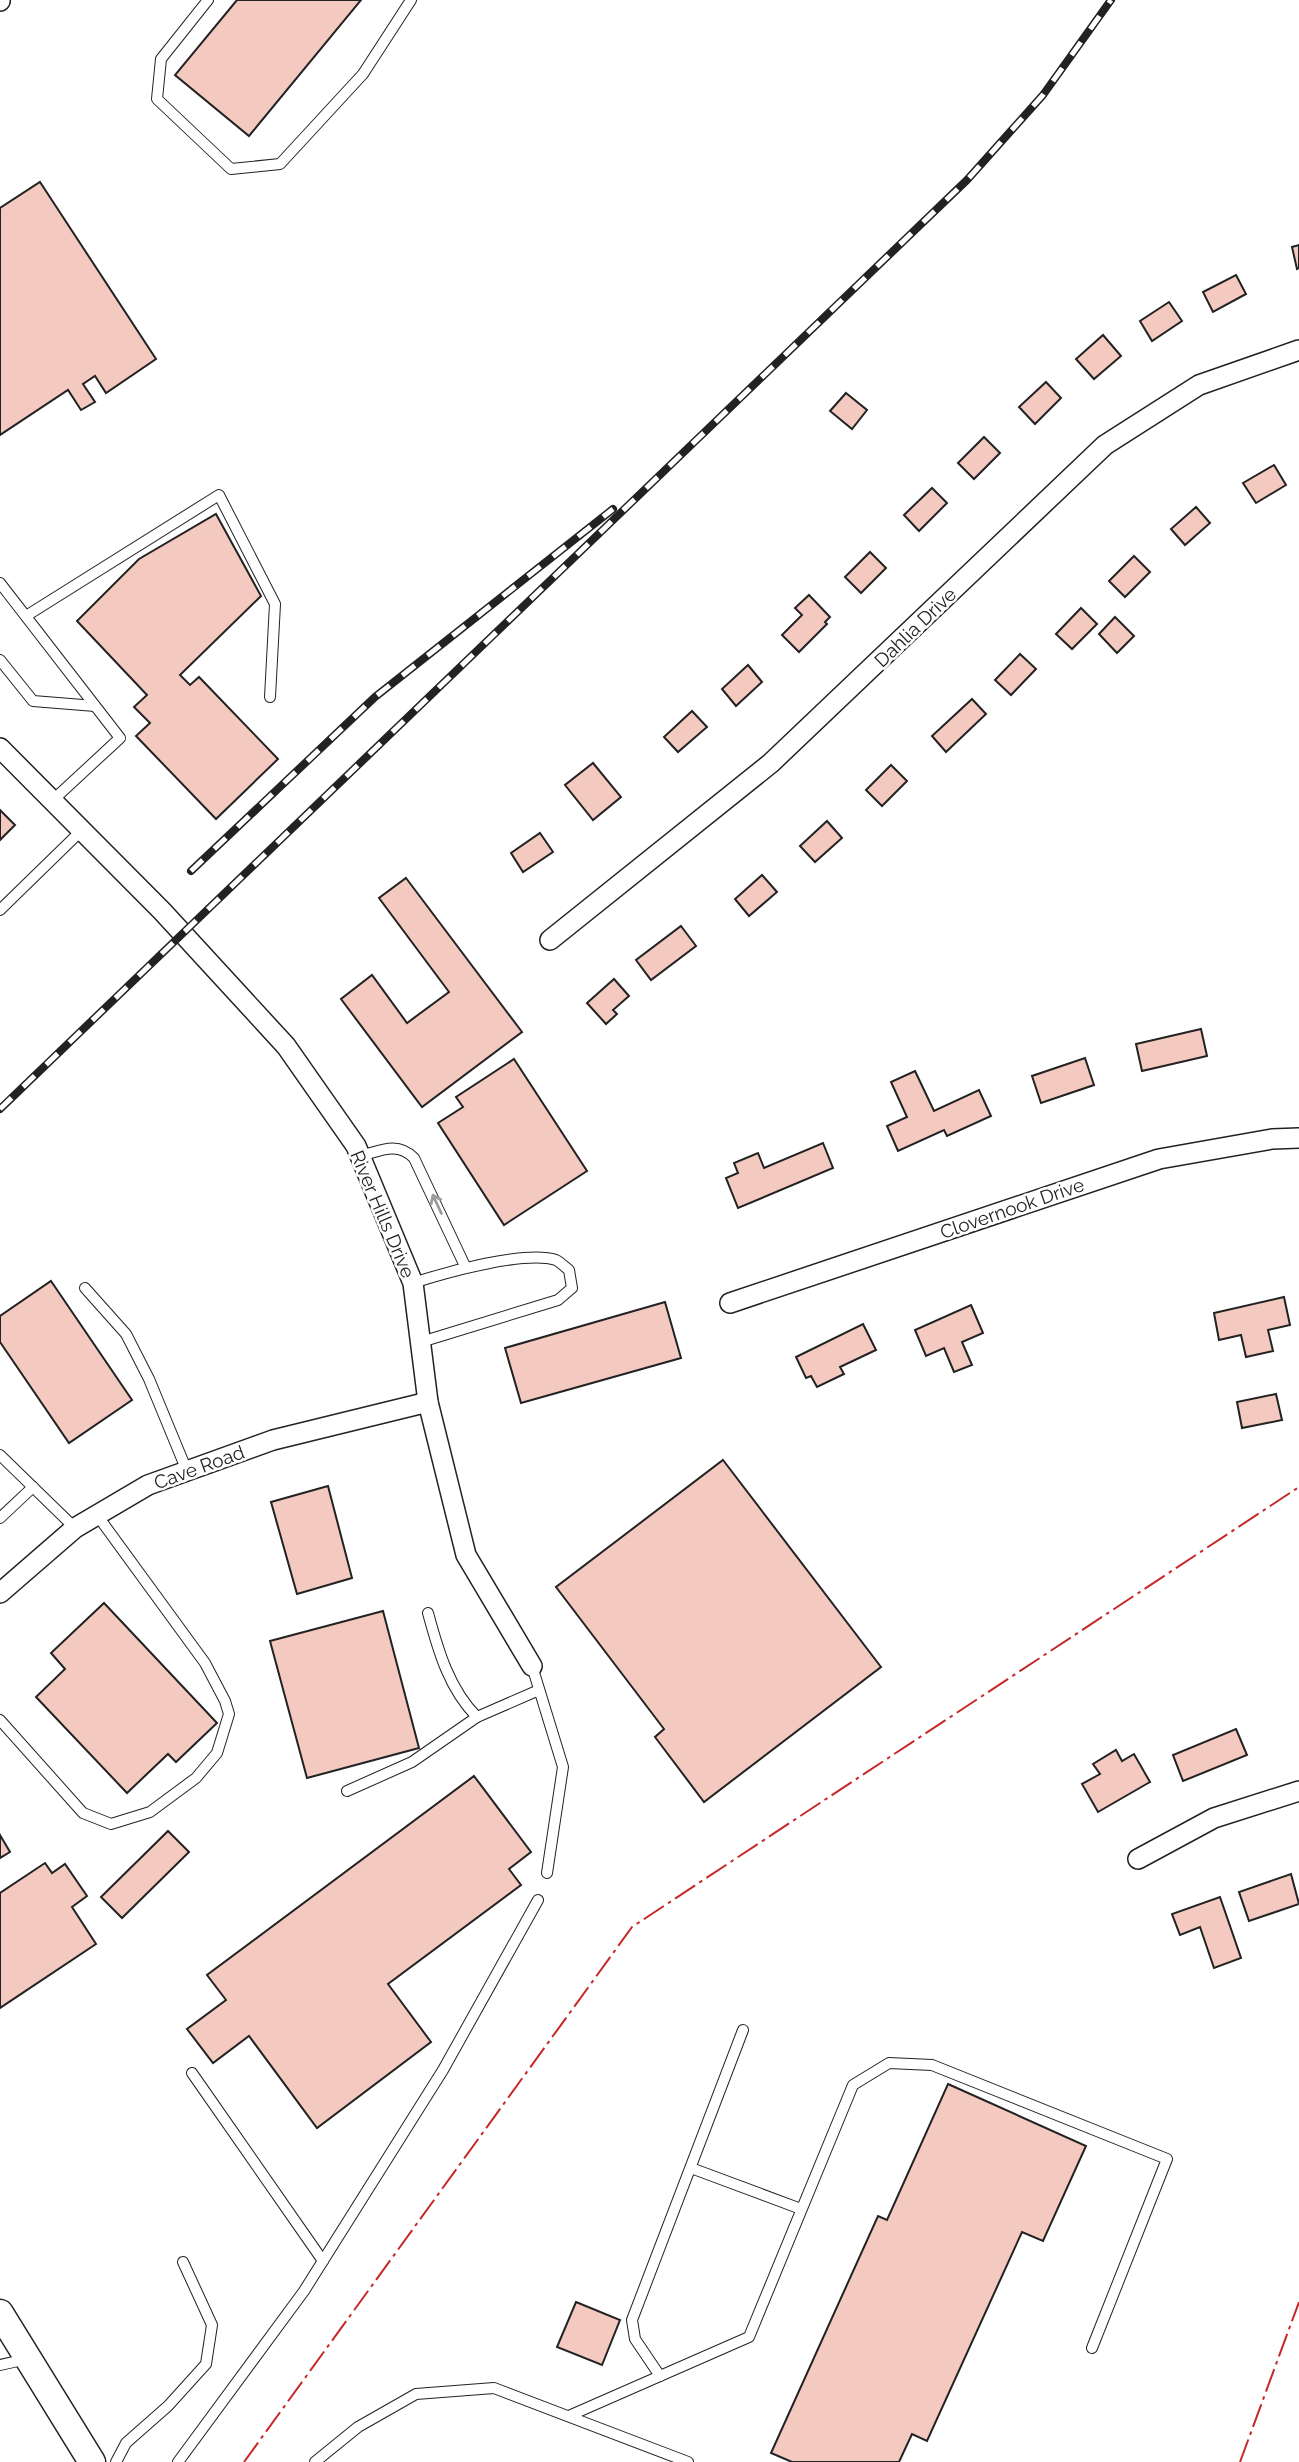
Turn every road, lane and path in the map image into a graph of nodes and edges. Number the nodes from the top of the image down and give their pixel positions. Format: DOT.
graph roads {
  1 [pos="208,0"];
  2 [pos="411,0"];
  3 [pos="1299,350"];
  4 [pos="0,583"];
  5 [pos="26,617"];
  6 [pos="0,660"];
  7 [pos="270,697"];
  8 [pos="95,706"];
  9 [pos="0,748"];
  10 [pos="52,801"];
  11 [pos="81,831"];
  12 [pos="0,910"];
  13 [pos="550,940"];
  14 [pos="1299,1138"];
  15 [pos="360,1156"];
  16 [pos="466,1266"];
  17 [pos="414,1283"];
  18 [pos="85,1288"];
  19 [pos="730,1303"];
  20 [pos="421,1342"];
  21 [pos="428,1402"];
  22 [pos="0,1455"];
  23 [pos="187,1471"];
  24 [pos="33,1487"];
  25 [pos="97,1515"];
  26 [pos="0,1517"];
  27 [pos="75,1528"];
  28 [pos="0,1593"];
  29 [pos="428,1613"];
  30 [pos="532,1666"];
  31 [pos="539,1690"];
  32 [pos="477,1717"];
  33 [pos="0,1720"];
  34 [pos="347,1791"];
  35 [pos="1299,1791"];
  36 [pos="1138,1859"];
  37 [pos="547,1873"];
  38 [pos="538,1900"];
  39 [pos="743,2030"];
  40 [pos="192,2073"];
  41 [pos="691,2168"];
  42 [pos="801,2209"];
  43 [pos="323,2261"];
  44 [pos="183,2262"];
  45 [pos="0,2313"];
  46 [pos="1092,2348"];
  47 [pos="28,2359"];
  48 [pos="0,2365"];
  49 [pos="660,2376"];
  50 [pos="571,2415"];
  51 [pos="92,2462"];
  52 [pos="116,2462"];
  53 [pos="178,2462"];
  54 [pos="315,2462"];
  55 [pos="688,2462"];
  1 -- 2 [label="lane"];
  3 -- 13 [label="street, Dahlia Drive"];
  4 -- 5 [label="lane"];
  5 -- 7 [label="lane"];
  5 -- 8 [label="lane"];
  6 -- 8 [label="lane"];
  8 -- 10 [label="lane"];
  9 -- 10 [label="street, River Hills Drive"];
  10 -- 11 [label="street, River Hills Drive"];
  11 -- 12 [label="lane"];
  11 -- 15 [label="street, River Hills Drive"];
  14 -- 19 [label="street, Clovernook Drive"];
  16 -- 15 [label="lane, one-way"];
  15 -- 17 [label="street, River Hills Drive"];
  16 -- 17 [label="lane"];
  16 -- 20 [label="lane"];
  17 -- 20 [label="street, River Hills Drive"];
  18 -- 23 [label="lane"];
  20 -- 21 [label="street, River Hills Drive"];
  21 -- 23 [label="street, Cave Road"];
  21 -- 30 [label="street, River Hills Drive"];
  22 -- 24 [label="lane"];
  23 -- 25 [label="street, Cave Road"];
  24 -- 26 [label="lane"];
  24 -- 27 [label="lane"];
  25 -- 27 [label="street, Cave Road"];
  25 -- 33 [label="lane"];
  27 -- 28 [label="street, Cave Road"];
  29 -- 32 [label="lane"];
  30 -- 31 [label="lane"];
  31 -- 32 [label="lane"];
  31 -- 37 [label="lane"];
  32 -- 34 [label="lane"];
  35 -- 36 [label="street"];
  38 -- 43 [label="lane"];
  39 -- 41 [label="lane"];
  40 -- 43 [label="lane"];
  41 -- 42 [label="lane"];
  41 -- 49 [label="lane"];
  42 -- 46 [label="lane"];
  42 -- 49 [label="lane"];
  43 -- 53 [label="lane"];
  44 -- 52 [label="lane"];
  45 -- 47 [label="main road"];
  47 -- 48 [label="lane"];
  47 -- 51 [label="main road"];
  49 -- 50 [label="lane"];
  50 -- 54 [label="lane"];
  50 -- 55 [label="lane"];
}
